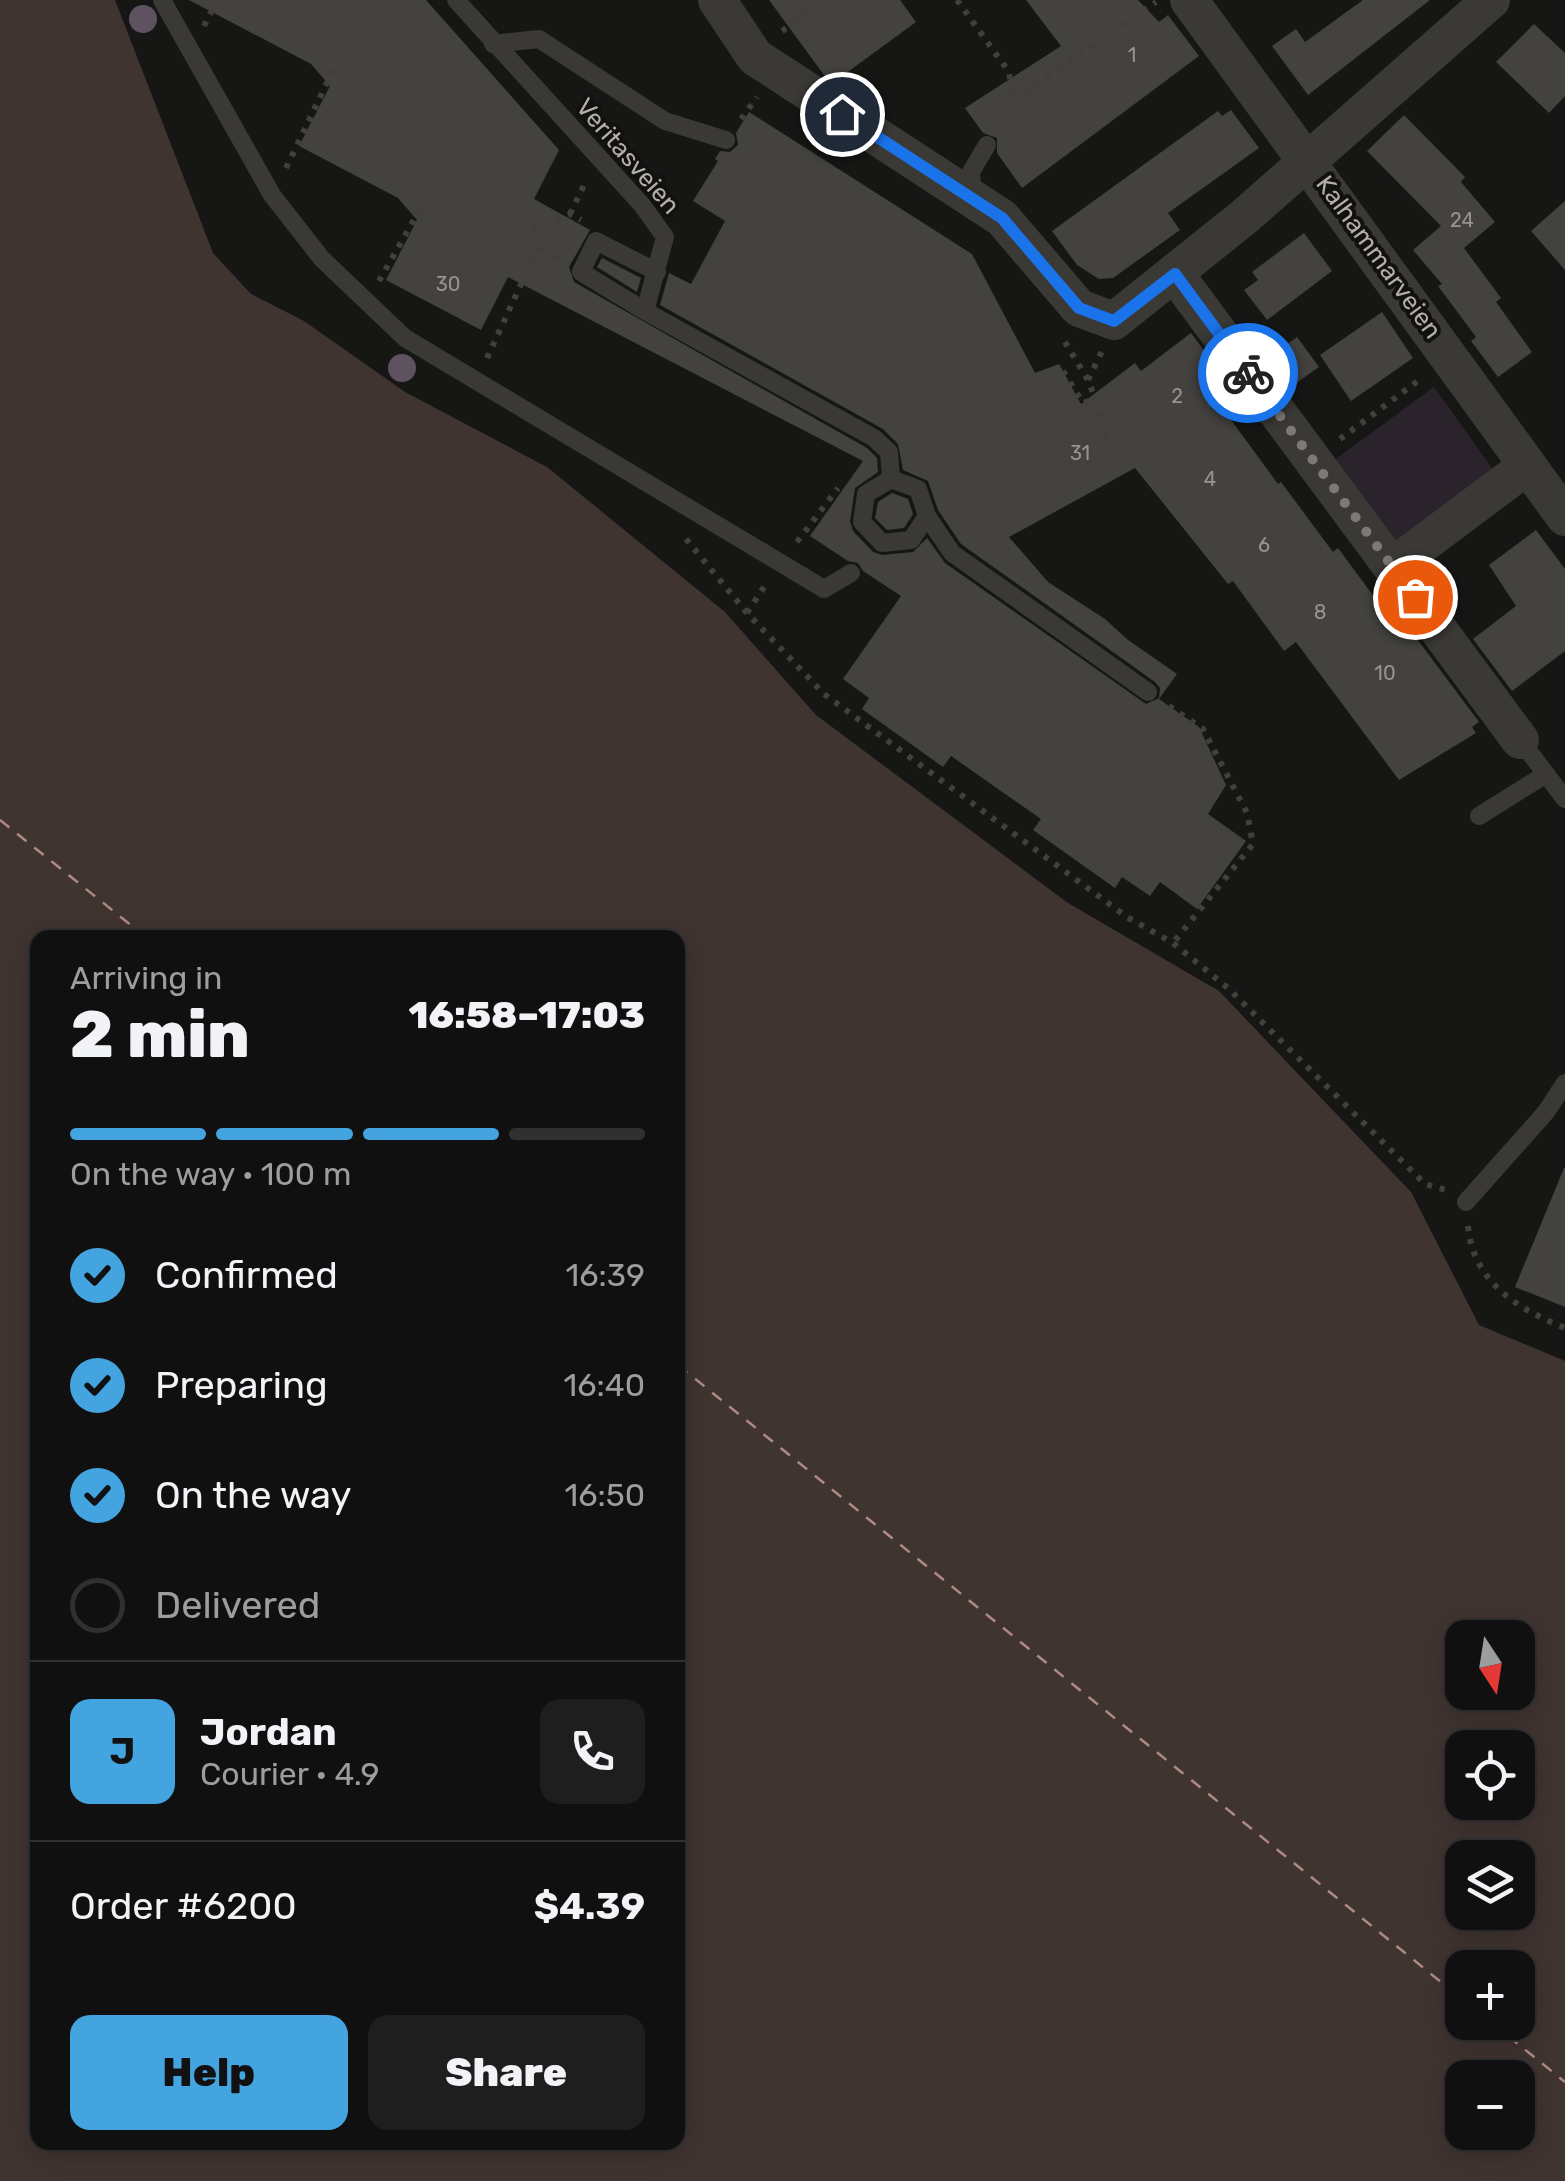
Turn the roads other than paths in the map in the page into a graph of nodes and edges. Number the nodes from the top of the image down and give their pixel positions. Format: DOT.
graph roads {
  1 [pos="162,0"];
  2 [pos="456,0"];
  3 [pos="717,0"];
  4 [pos="1189,0"];
  5 [pos="1492,0"];
  6 [pos="493,44"];
  7 [pos="726,140"];
  8 [pos="987,145"];
  9 [pos="1308,161"];
  10 [pos="973,199"];
  11 [pos="657,272"];
  12 [pos="1175,274"];
  13 [pos="646,311"];
  14 [pos="1527,466"];
  15 [pos="891,478"];
  16 [pos="927,516"];
  17 [pos="1565,517"];
  18 [pos="1392,567"];
  19 [pos="851,573"];
  20 [pos="1148,692"];
  21 [pos="1520,740"];
  22 [pos="1546,774"];
  23 [pos="1565,799"];
  24 [pos="1479,816"];
  25 [pos="1565,1083"];
  26 [pos="1546,1112"];
  27 [pos="1565,1122"];
  28 [pos="1466,1202"];
  1 -- 19 [label="lane"];
  2 -- 6 [label="lane, Veritasveien"];
  3 -- 10 [label="street"];
  4 -- 9 [label="street, Kalhammarveien"];
  5 -- 9 [label="street"];
  6 -- 7 [label="lane"];
  6 -- 11 [label="lane, Veritasveien"];
  8 -- 10 [label="lane"];
  9 -- 12 [label="street"];
  9 -- 14 [label="street, Kalhammarveien"];
  10 -- 12 [label="street"];
  11 -- 13 [label="lane, Veritasveien"];
  11 -- 13 [label="lane"];
  12 -- 18 [label="street"];
  13 -- 15 [label="lane"];
  14 -- 17 [label="street, Kalhammarveien"];
  14 -- 18 [label="street"];
  15 -- 16 [label="lane"];
  15 -- 16 [label="lane"];
  16 -- 20 [label="lane"];
  18 -- 21 [label="street"];
  21 -- 22 [label="lane"];
  22 -- 23 [label="lane"];
  22 -- 24 [label="lane"];
  25 -- 26 [label="lane"];
  26 -- 27 [label="lane"];
  26 -- 28 [label="lane"];
}
